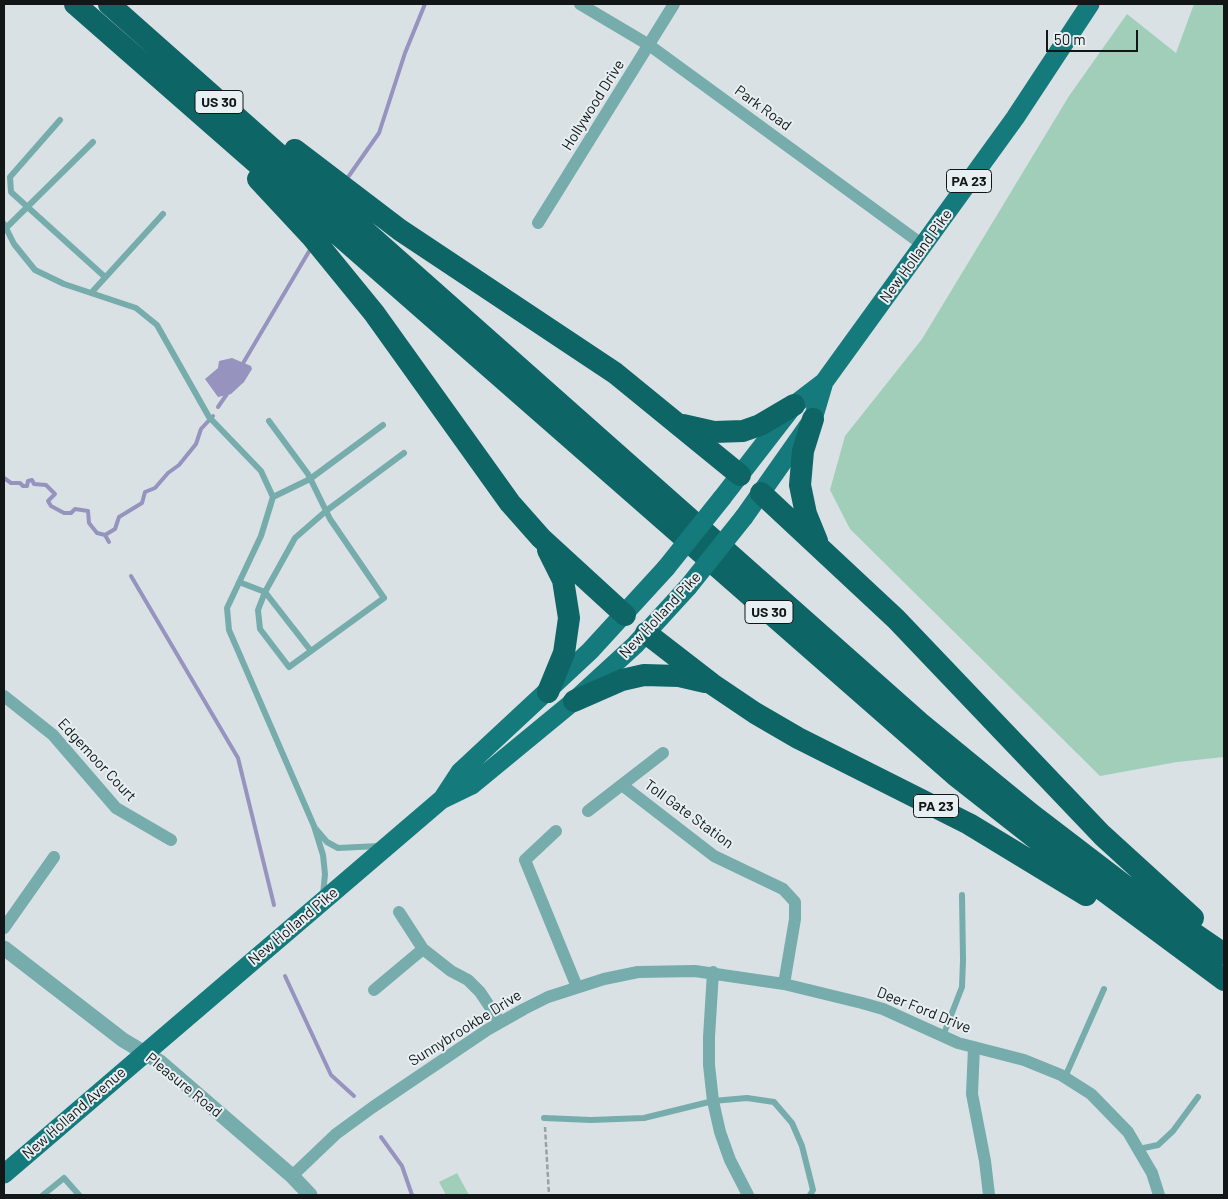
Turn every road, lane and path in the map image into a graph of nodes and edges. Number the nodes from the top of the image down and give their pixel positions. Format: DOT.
graph roads {
  1 [pos="75,4"];
  2 [pos="109,4"];
  3 [pos="115,4"];
  4 [pos="580,4"];
  5 [pos="674,4"];
  6 [pos="1090,4"];
  7 [pos="649,45"];
  8 [pos="60,120"];
  9 [pos="93,142"];
  10 [pos="28,208"];
  11 [pos="329,213"];
  12 [pos="162,214"];
  13 [pos="538,223"];
  14 [pos="5,226"];
  15 [pos="923,245"];
  16 [pos="105,277"];
  17 [pos="92,292"];
  18 [pos="824,382"];
  19 [pos="794,405"];
  20 [pos="813,419"];
  21 [pos="269,421"];
  22 [pos="677,423"];
  23 [pos="383,425"];
  24 [pos="404,453"];
  25 [pos="740,475"];
  26 [pos="310,479"];
  27 [pos="761,493"];
  28 [pos="273,496"];
  29 [pos="326,511"];
  30 [pos="541,538"];
  31 [pos="820,546"];
  32 [pos="239,582"];
  33 [pos="265,592"];
  34 [pos="625,615"];
  35 [pos="646,633"];
  36 [pos="310,651"];
  37 [pos="712,684"];
  38 [pos="548,692"];
  39 [pos="4,696"];
  40 [pos="574,701"];
  41 [pos="663,753"];
  42 [pos="622,785"];
  43 [pos="441,800"];
  44 [pos="588,811"];
  45 [pos="314,826"];
  46 [pos="556,831"];
  47 [pos="170,840"];
  48 [pos="388,845"];
  49 [pos="54,857"];
  50 [pos="962,895"];
  51 [pos="322,902"];
  52 [pos="399,912"];
  53 [pos="4,928"];
  54 [pos="1224,945"];
  55 [pos="4,948"];
  56 [pos="423,949"];
  57 [pos="1224,954"];
  58 [pos="713,972"];
  59 [pos="1224,980"];
  60 [pos="784,984"];
  61 [pos="1224,985"];
  62 [pos="577,987"];
  63 [pos="1104,989"];
  64 [pos="374,990"];
  65 [pos="862,1003"];
  66 [pos="500,1022"];
  67 [pos="943,1036"];
  68 [pos="974,1047"];
  69 [pos="145,1053"];
  70 [pos="1065,1077"];
  71 [pos="1198,1097"];
  72 [pos="713,1102"];
  73 [pos="544,1118"];
  74 [pos="1139,1149"];
  75 [pos="4,1174"];
  76 [pos="292,1176"];
  77 [pos="43,1195"];
  78 [pos="79,1195"];
  79 [pos="310,1195"];
  80 [pos="549,1195"];
  81 [pos="748,1195"];
  82 [pos="810,1195"];
  83 [pos="989,1195"];
  84 [pos="1159,1195"];
  1 -- 11 [label="highway, US 30"];
  2 -- 11 [label="highway, US 30"];
  3 -- 11 [label="highway"];
  4 -- 7 [label="street, Park Road"];
  5 -- 7 [label="street, Hollywood Drive"];
  6 -- 15 [label="main road, New Holland Pike / PA 23"];
  7 -- 13 [label="street, Hollywood Drive"];
  7 -- 15 [label="street, Park Road"];
  8 -- 10 [label="lane"];
  9 -- 10 [label="lane"];
  10 -- 14 [label="lane"];
  10 -- 16 [label="lane"];
  11 -- 22 [label="highway"];
  11 -- 30 [label="highway"];
  11 -- 57 [label="highway, US 30"];
  11 -- 59 [label="highway, US 30"];
  12 -- 16 [label="lane"];
  14 -- 17 [label="lane"];
  15 -- 18 [label="main road, New Holland Pike / PA 23"];
  16 -- 17 [label="lane"];
  17 -- 28 [label="lane"];
  18 -- 19 [label="main road, New Holland Pike / PA 23"];
  18 -- 20 [label="main road, New Holland Pike / PA 23"];
  19 -- 22 [label="highway"];
  19 -- 25 [label="main road, New Holland Pike / PA 23"];
  20 -- 27 [label="main road, New Holland Pike"];
  20 -- 31 [label="highway, PA 23"];
  21 -- 26 [label="lane"];
  22 -- 25 [label="highway"];
  23 -- 26 [label="lane"];
  24 -- 29 [label="lane"];
  25 -- 27 [label="main road"];
  25 -- 34 [label="main road, New Holland Pike / PA 23, bridge"];
  26 -- 28 [label="lane"];
  26 -- 29 [label="lane"];
  27 -- 31 [label="highway"];
  27 -- 35 [label="main road, New Holland Pike, bridge"];
  28 -- 32 [label="lane"];
  29 -- 33 [label="lane"];
  29 -- 36 [label="lane"];
  30 -- 34 [label="highway"];
  30 -- 38 [label="highway"];
  31 -- 54 [label="highway, PA 23"];
  32 -- 33 [label="lane"];
  32 -- 45 [label="lane"];
  33 -- 36 [label="lane"];
  33 -- 36 [label="lane"];
  34 -- 35 [label="main road, PA 23"];
  34 -- 38 [label="main road, New Holland Pike"];
  35 -- 37 [label="highway, PA 23"];
  35 -- 40 [label="main road, New Holland Pike"];
  37 -- 40 [label="highway"];
  37 -- 61 [label="highway, PA 23"];
  38 -- 43 [label="main road, New Holland Pike"];
  39 -- 47 [label="street, Edgemoor Court"];
  40 -- 43 [label="main road, New Holland Pike"];
  41 -- 42 [label="street, Toll Gate Station"];
  42 -- 44 [label="street, Toll Gate Station"];
  42 -- 60 [label="street, Toll Gate Station"];
  43 -- 48 [label="main road, New Holland Pike"];
  45 -- 48 [label="lane"];
  45 -- 51 [label="lane"];
  46 -- 62 [label="street"];
  48 -- 51 [label="main road, New Holland Pike"];
  49 -- 53 [label="street"];
  50 -- 67 [label="lane"];
  51 -- 69 [label="main road, New Holland Pike"];
  52 -- 56 [label="street"];
  55 -- 69 [label="street, Pleasure Road"];
  56 -- 64 [label="street"];
  56 -- 66 [label="street"];
  58 -- 60 [label="street, Sunnybrookbe Drive"];
  58 -- 62 [label="street, Sunnybrookbe Drive"];
  58 -- 72 [label="street"];
  60 -- 65 [label="street, Sunnybrookbe Drive"];
  62 -- 66 [label="street, Sunnybrookbe Drive"];
  63 -- 70 [label="lane"];
  65 -- 67 [label="street, Deer Ford Drive"];
  66 -- 76 [label="street, Sunnybrookbe Drive"];
  67 -- 68 [label="street, Deer Ford Drive"];
  68 -- 70 [label="street, Deer Ford Drive"];
  68 -- 83 [label="street, Deer Ford Drive"];
  69 -- 75 [label="main road, New Holland Avenue"];
  69 -- 76 [label="street, Pleasure Road"];
  70 -- 74 [label="street, Deer Ford Drive"];
  71 -- 74 [label="lane"];
  72 -- 73 [label="lane"];
  72 -- 81 [label="street"];
  72 -- 82 [label="lane"];
  73 -- 80 [label="path"];
  74 -- 84 [label="street, Deer Ford Drive"];
  76 -- 79 [label="street, Pleasure Road"];
  77 -- 78 [label="lane"];
}
